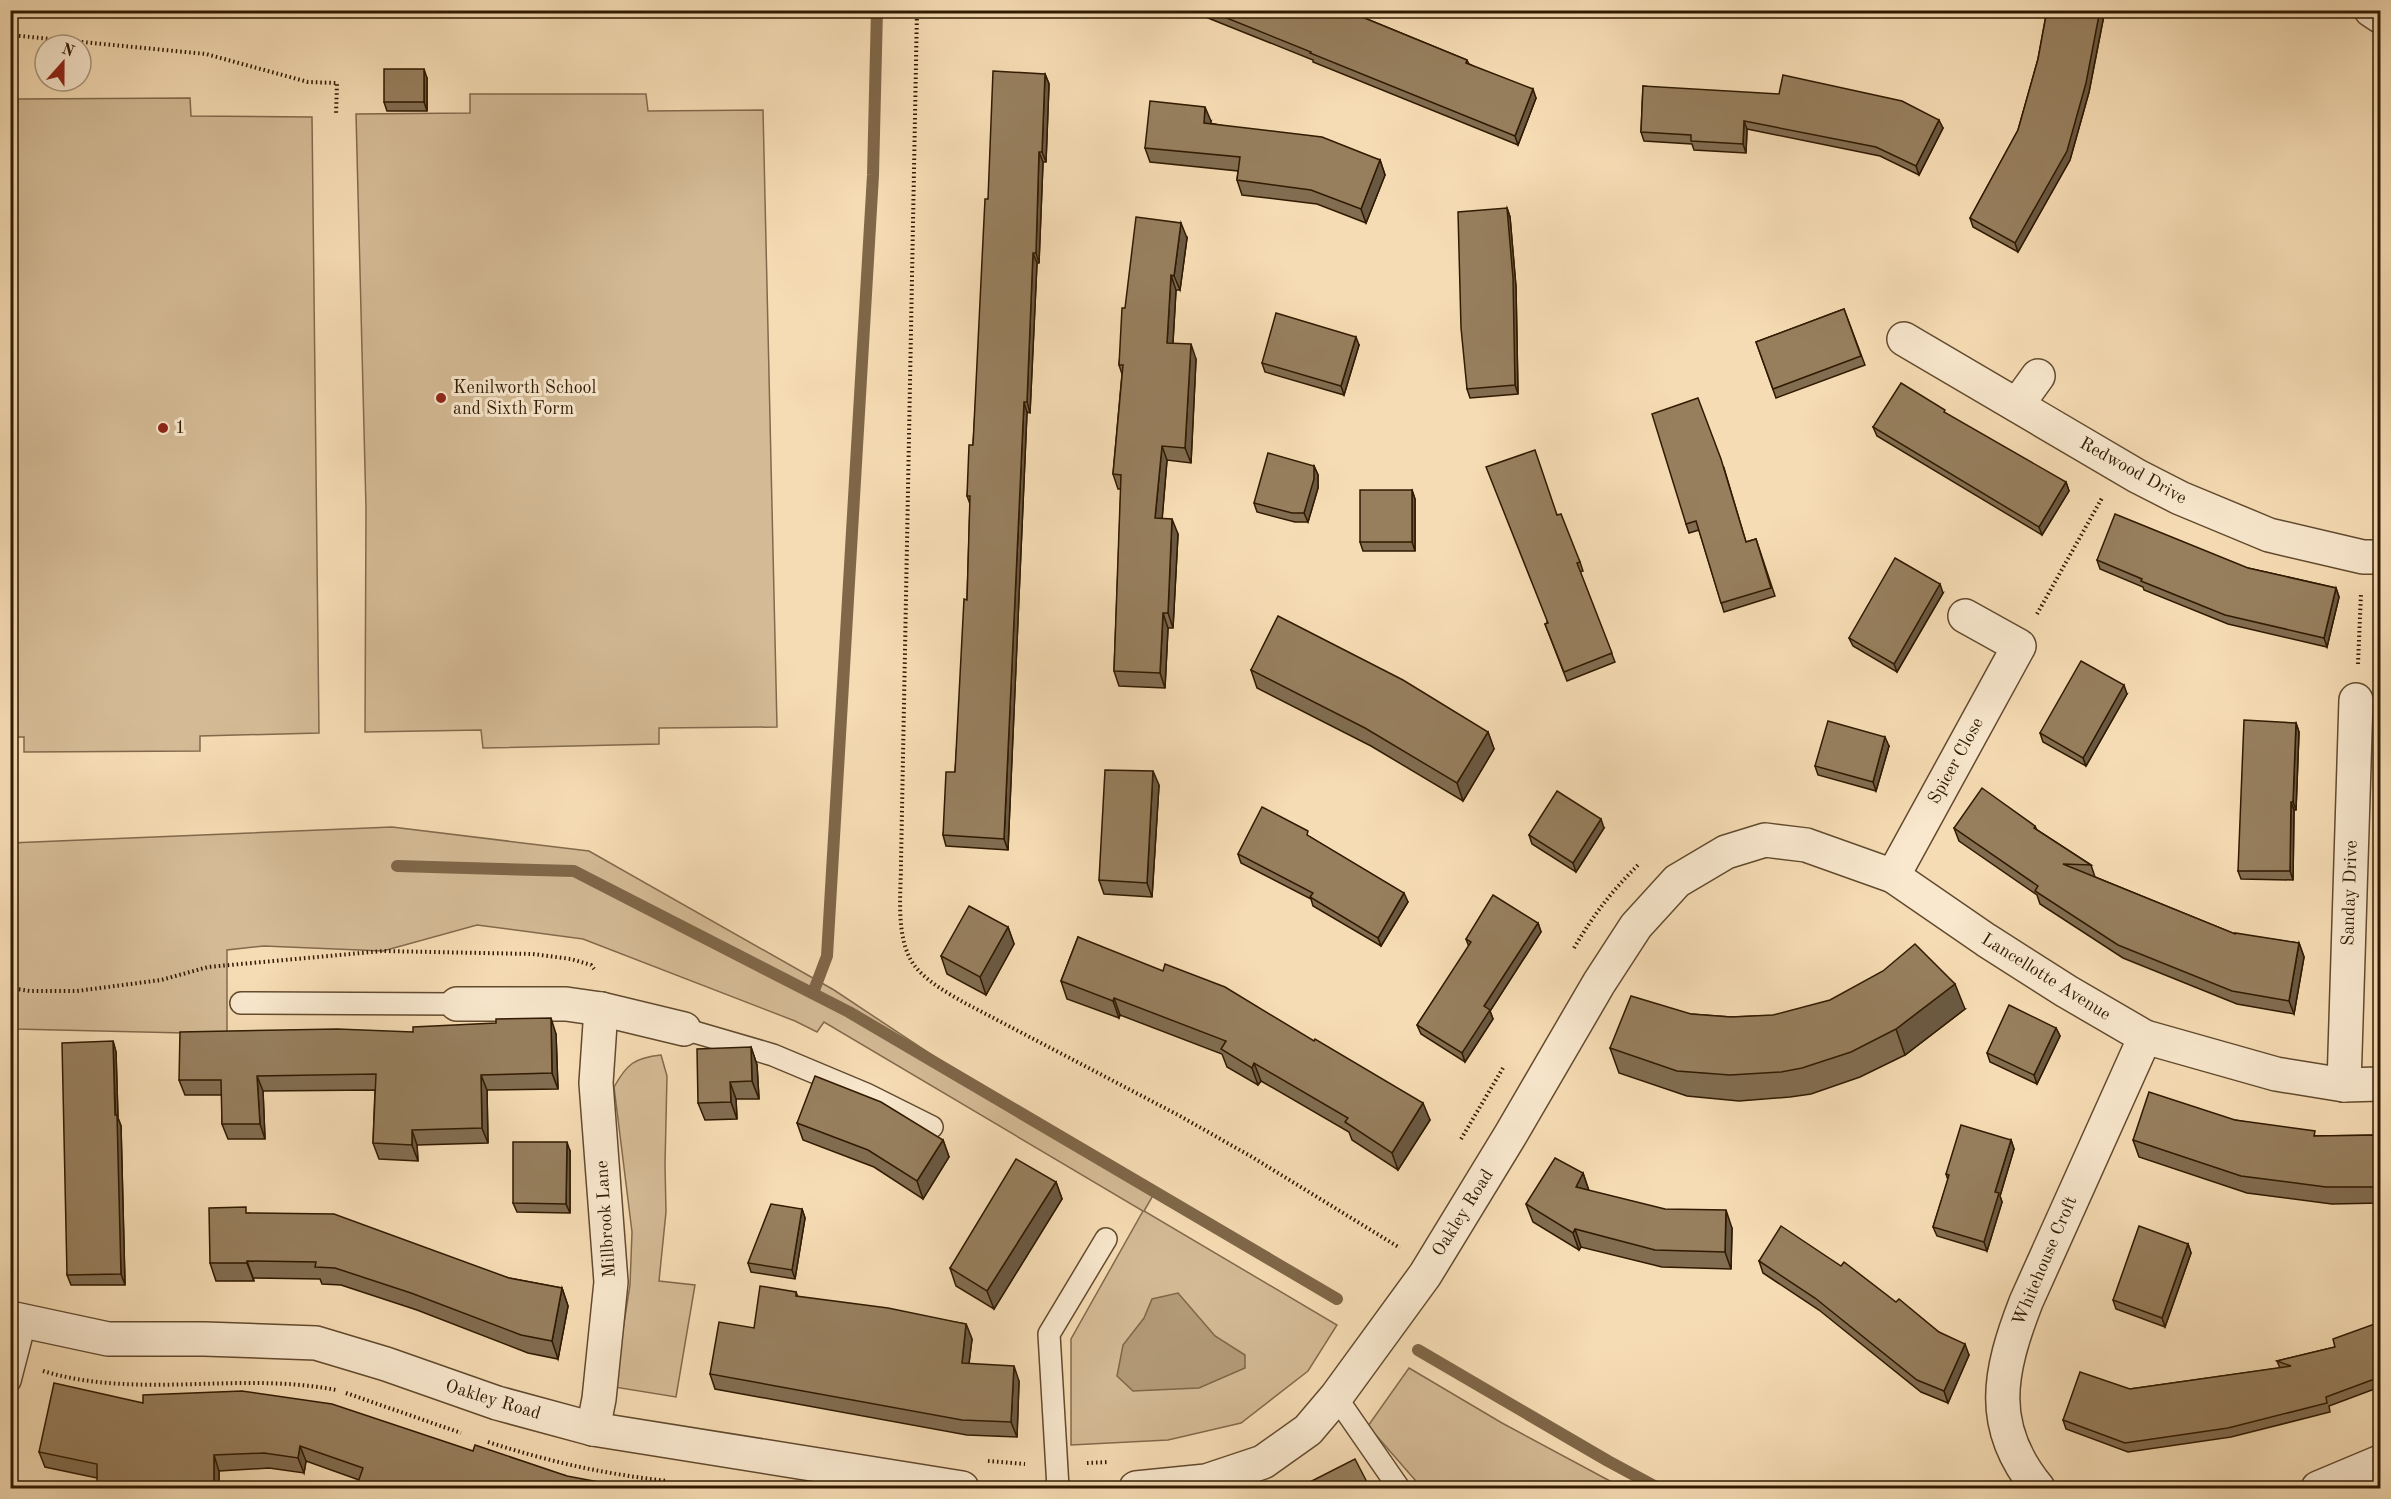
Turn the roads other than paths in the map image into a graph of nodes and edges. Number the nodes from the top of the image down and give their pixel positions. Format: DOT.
graph roads {
  1 [pos="2371,10"];
  2 [pos="2380,16"];
  3 [pos="1904,339"];
  4 [pos="2038,376"];
  5 [pos="2017,405"];
  6 [pos="2372,557"];
  7 [pos="1965,616"];
  8 [pos="2356,700"];
  9 [pos="1726,852"];
  10 [pos="1893,876"];
  11 [pos="241,1003"];
  12 [pos="457,1004"];
  13 [pos="601,1009"];
  14 [pos="684,1029"];
  15 [pos="2145,1037"];
  16 [pos="2380,1084"];
  17 [pos="2344,1085"];
  18 [pos="932,1127"];
  19 [pos="1106,1239"];
  20 [pos="18,1320"];
  21 [pos="13,1372"];
  22 [pos="1336,1397"];
  23 [pos="593,1429"];
  24 [pos="2380,1462"];
  25 [pos="962,1488"];
  26 [pos="1058,1488"];
  27 [pos="1136,1488"];
  28 [pos="1399,1488"];
  29 [pos="2038,1488"];
  30 [pos="2318,1488"];
  1 -- 2 [label="street"];
  3 -- 5 [label="street, Redwood Drive"];
  4 -- 5 [label="street"];
  5 -- 6 [label="street, Redwood Drive"];
  7 -- 10 [label="street, Spicer Close"];
  8 -- 17 [label="street, Sanday Drive"];
  9 -- 10 [label="street, Lancellotte Avenue"];
  9 -- 22 [label="street, Oakley Road"];
  10 -- 15 [label="street, Lancellotte Avenue"];
  11 -- 12 [label="lane"];
  12 -- 13 [label="street"];
  13 -- 14 [label="street"];
  13 -- 23 [label="street, Millbrook Lane"];
  14 -- 18 [label="lane"];
  15 -- 17 [label="street, Lancellotte Avenue"];
  15 -- 29 [label="street, Whitehouse Croft"];
  16 -- 17 [label="street, Lancellotte Avenue"];
  19 -- 26 [label="lane"];
  20 -- 21 [label="lane, Oakley Road"];
  20 -- 23 [label="street, Oakley Road"];
  22 -- 27 [label="street, Oakley Road"];
  22 -- 28 [label="lane"];
  23 -- 25 [label="street, Oakley Road"];
  24 -- 30 [label="street"];
}
